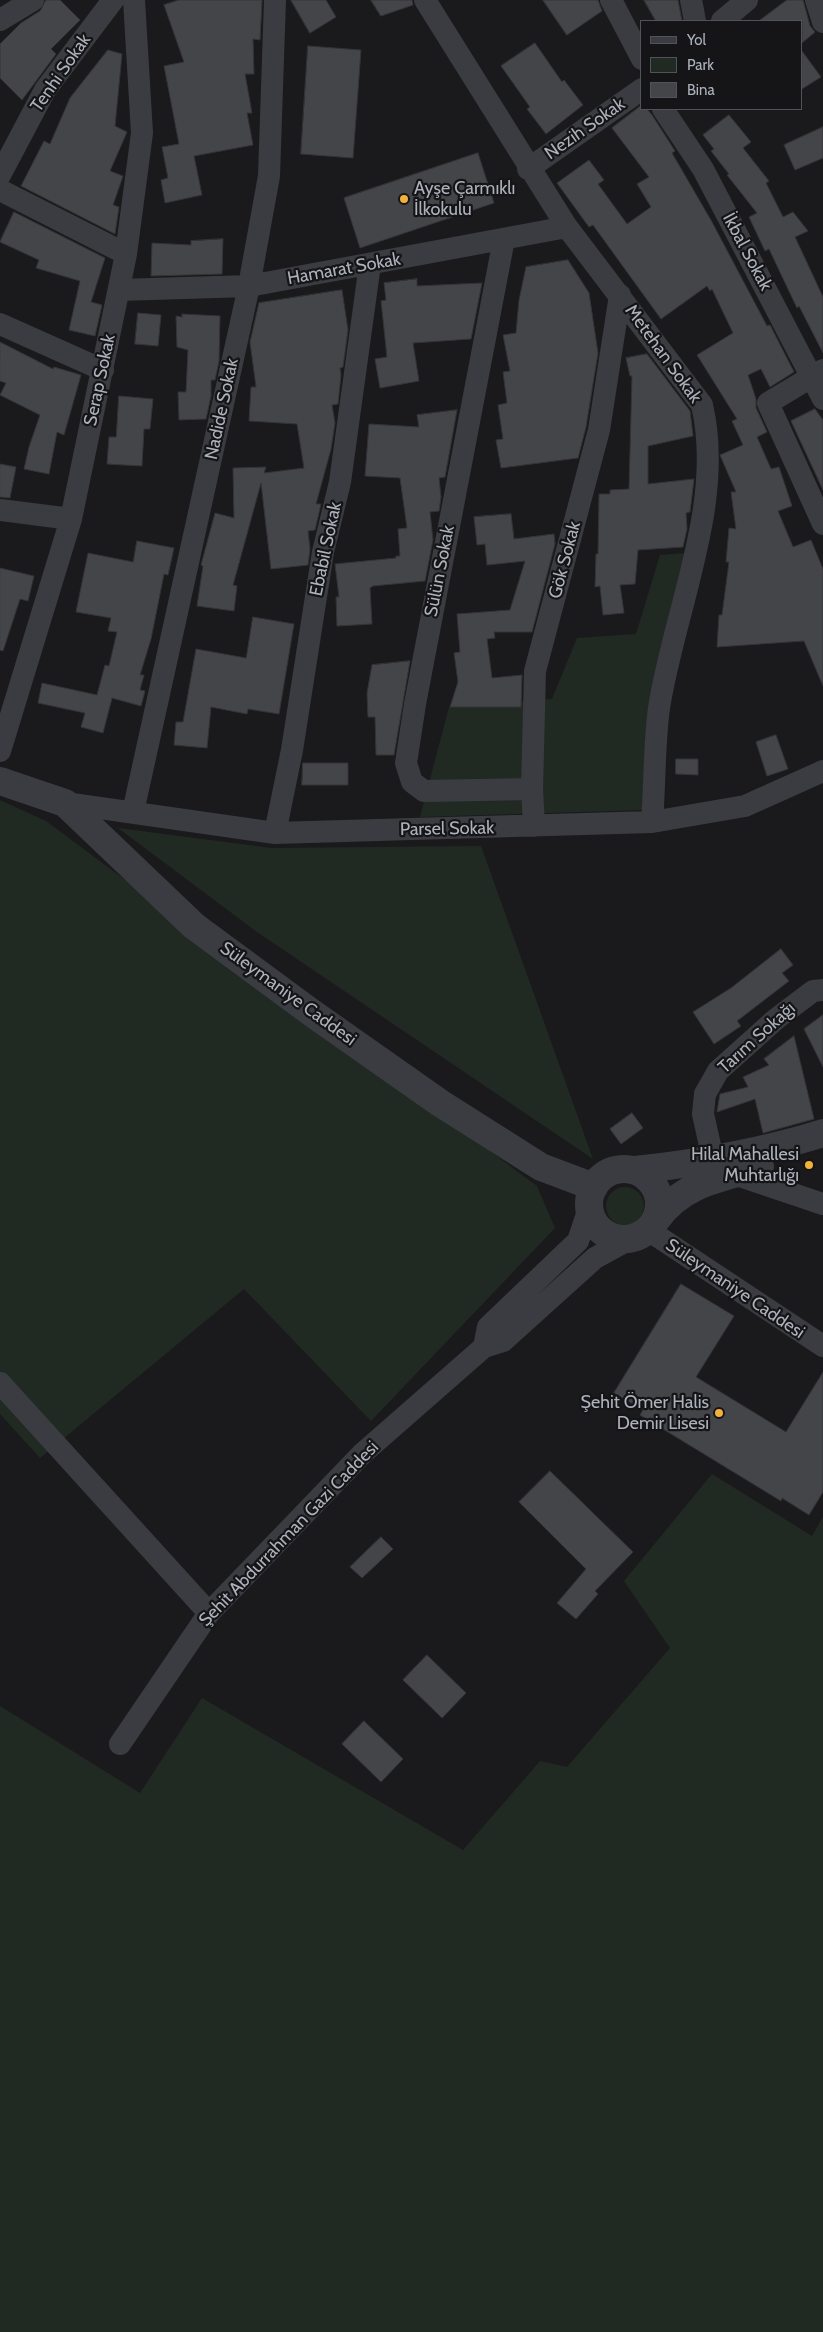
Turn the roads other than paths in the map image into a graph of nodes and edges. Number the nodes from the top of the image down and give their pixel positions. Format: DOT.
graph roads {
  1 [pos="33,0"];
  2 [pos="114,0"];
  3 [pos="134,0"];
  4 [pos="275,0"];
  5 [pos="425,0"];
  6 [pos="611,0"];
  7 [pos="691,0"];
  8 [pos="747,0"];
  9 [pos="816,0"];
  10 [pos="0,20"];
  11 [pos="694,20"];
  12 [pos="723,20"];
  13 [pos="823,22"];
  14 [pos="640,55"];
  15 [pos="640,90"];
  16 [pos="664,110"];
  17 [pos="528,169"];
  18 [pos="0,175"];
  19 [pos="0,190"];
  20 [pos="567,227"];
  21 [pos="504,239"];
  22 [pos="126,254"];
  23 [pos="370,264"];
  24 [pos="249,286"];
  25 [pos="119,290"];
  26 [pos="620,295"];
  27 [pos="0,324"];
  28 [pos="102,370"];
  29 [pos="817,373"];
  30 [pos="823,399"];
  31 [pos="0,510"];
  32 [pos="71,519"];
  33 [pos="823,524"];
  34 [pos="0,751"];
  35 [pos="823,771"];
  36 [pos="0,781"];
  37 [pos="532,789"];
  38 [pos="65,803"];
  39 [pos="133,812"];
  40 [pos="652,822"];
  41 [pos="534,826"];
  42 [pos="275,833"];
  43 [pos="822,992"];
  44 [pos="823,1133"];
  45 [pos="823,1152"];
  46 [pos="724,1166"];
  47 [pos="635,1170"];
  48 [pos="591,1198"];
  49 [pos="823,1204"];
  50 [pos="644,1230"];
  51 [pos="823,1346"];
  52 [pos="484,1347"];
  53 [pos="0,1383"];
  54 [pos="209,1614"];
  55 [pos="120,1744"];
  1 -- 10 [label="street"];
  2 -- 18 [label="street, Tenhi Sokak"];
  3 -- 22 [label="street, Serap Sokak"];
  4 -- 24 [label="street, Nadide Sokak"];
  5 -- 17 [label="street, Metehan Sokak"];
  6 -- 14 [label="street"];
  7 -- 11 [label="street"];
  8 -- 12 [label="street"];
  9 -- 13 [label="street"];
  15 -- 17 [label="street, Nezih Sokak"];
  16 -- 29 [label="street, İkbal Sokak"];
  17 -- 20 [label="street, Metehan Sokak"];
  19 -- 22 [label="street"];
  20 -- 21 [label="street, Hamarat Sokak"];
  20 -- 26 [label="street, Metehan Sokak"];
  21 -- 23 [label="street, Hamarat Sokak"];
  21 -- 37 [label="street, Sülün Sokak"];
  22 -- 25 [label="street, Serap Sokak"];
  23 -- 24 [label="street, Hamarat Sokak"];
  23 -- 42 [label="street, Ebabil Sokak"];
  24 -- 25 [label="street, Hamarat Sokak"];
  24 -- 39 [label="street, Nadide Sokak"];
  25 -- 28 [label="street, Serap Sokak"];
  26 -- 37 [label="street, Gök Sokak"];
  26 -- 40 [label="street, Metehan Sokak"];
  27 -- 28 [label="street"];
  28 -- 32 [label="street, Serap Sokak"];
  29 -- 30 [label="street, İkbal Sokak"];
  29 -- 33 [label="street"];
  31 -- 32 [label="street"];
  32 -- 34 [label="street, Serap Sokak"];
  35 -- 40 [label="street, Parsel Sokak"];
  36 -- 38 [label="street, Süleymaniye Caddesi"];
  37 -- 41 [label="street, Gök Sokak"];
  38 -- 39 [label="street, Parsel Sokak"];
  38 -- 48 [label="street, Süleymaniye Caddesi"];
  39 -- 42 [label="street, Parsel Sokak"];
  40 -- 41 [label="street, Parsel Sokak"];
  41 -- 42 [label="street, Parsel Sokak"];
  43 -- 46 [label="street, Tarım Sokağı"];
  44 -- 46 [label="street"];
  45 -- 46 [label="street"];
  46 -- 47 [label="street"];
  46 -- 49 [label="street"];
  46 -- 50 [label="street"];
  47 -- 48 [label="street"];
  47 -- 50 [label="street"];
  48 -- 50 [label="street"];
  48 -- 52 [label="street"];
  50 -- 51 [label="street, Süleymaniye Caddesi"];
  50 -- 52 [label="street"];
  52 -- 54 [label="street, Şehit Abdurrahman Gazi Caddesi"];
  53 -- 54 [label="street"];
  54 -- 55 [label="street, Şehit Abdurrahman Gazi Caddesi"];
}
